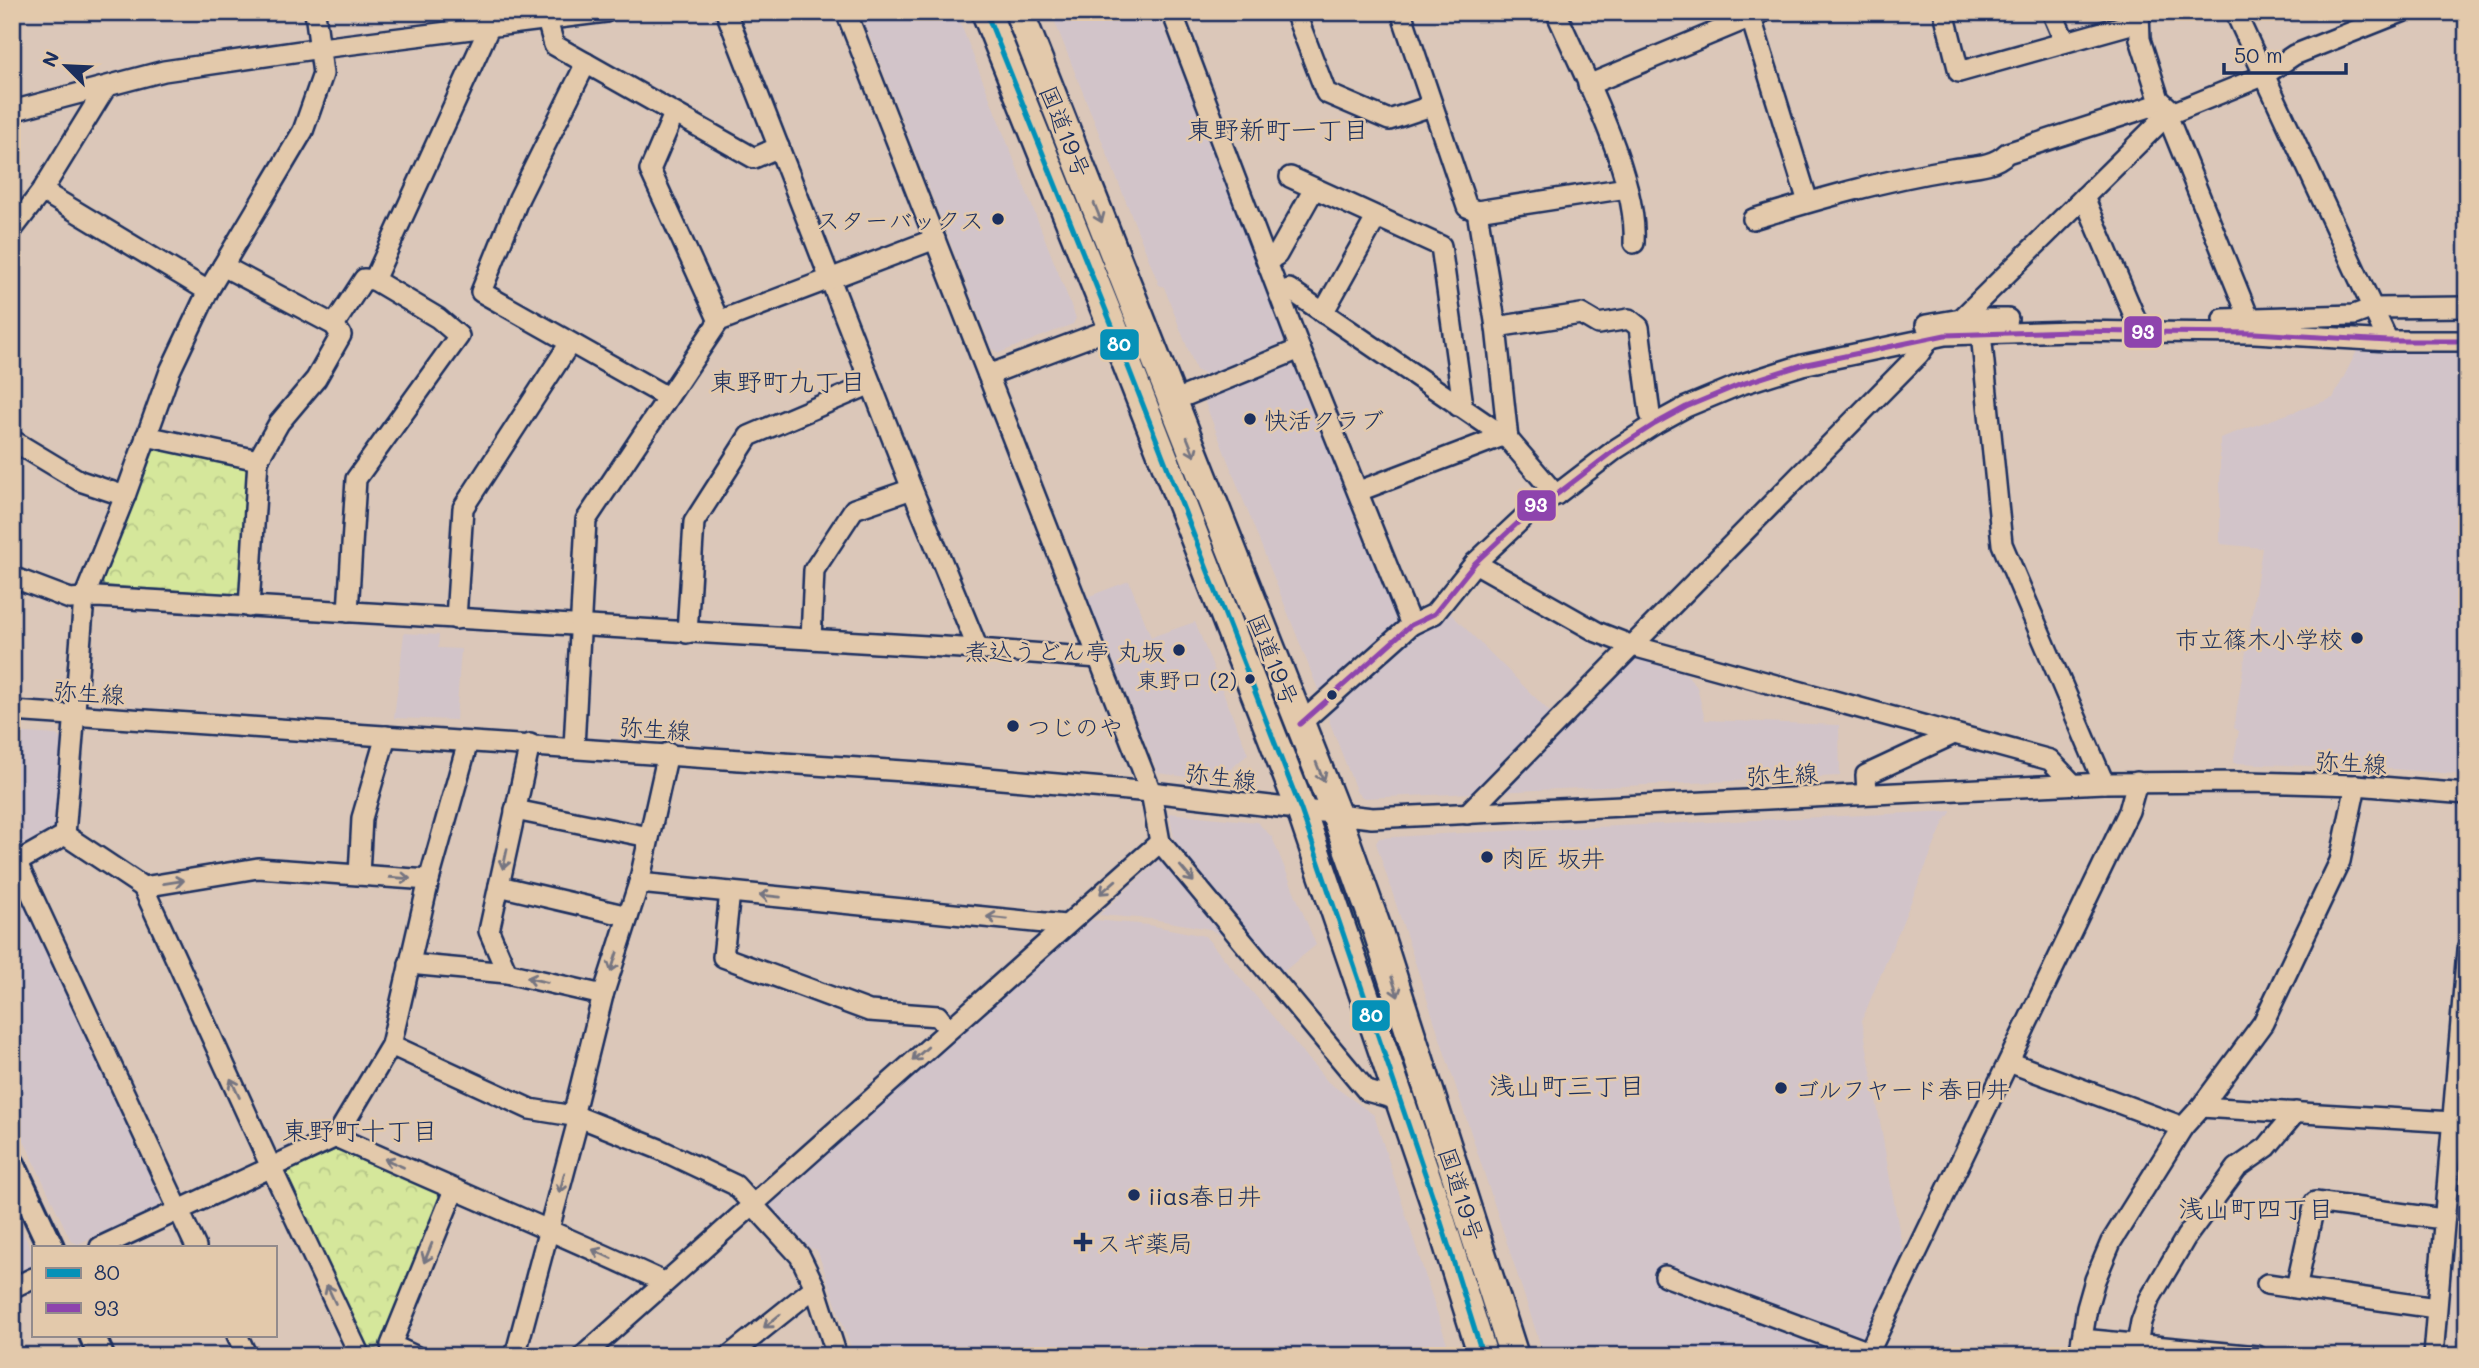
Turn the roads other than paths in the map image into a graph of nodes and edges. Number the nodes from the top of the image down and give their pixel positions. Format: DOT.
graph roads {
  1 [pos="315,12"];
  2 [pos="606,12"];
  3 [pos="726,12"];
  4 [pos="846,12"];
  5 [pos="986,12"];
  6 [pos="1020,12"];
  7 [pos="1172,12"];
  8 [pos="1295,12"];
  9 [pos="1401,12"];
  10 [pos="1556,12"];
  11 [pos="1944,12"];
  12 [pos="2052,12"];
  13 [pos="2235,12"];
  14 [pos="2399,13"];
  15 [pos="1757,15"];
  16 [pos="2138,17"];
  17 [pos="547,20"];
  18 [pos="489,27"];
  19 [pos="2065,43"];
  20 [pos="321,48"];
  21 [pos="586,63"];
  22 [pos="2263,76"];
  23 [pos="1588,85"];
  24 [pos="106,87"];
  25 [pos="1431,106"];
  26 [pos="2167,110"];
  27 [pos="12,111"];
  28 [pos="674,114"];
  29 [pos="779,147"];
  30 [pos="1290,177"];
  31 [pos="1627,188"];
  32 [pos="1314,189"];
  33 [pos="42,191"];
  34 [pos="2084,197"];
  35 [pos="1808,202"];
  36 [pos="1477,211"];
  37 [pos="1376,218"];
  38 [pos="1753,219"];
  39 [pos="12,230"];
  40 [pos="935,239"];
  41 [pos="1634,243"];
  42 [pos="1267,261"];
  43 [pos="223,266"];
  44 [pos="373,280"];
  45 [pos="830,280"];
  46 [pos="208,291"];
  47 [pos="1280,293"];
  48 [pos="2467,307"];
  49 [pos="2373,308"];
  50 [pos="1323,313"];
  51 [pos="1961,319"];
  52 [pos="719,321"];
  53 [pos="2138,325"];
  54 [pos="334,326"];
  55 [pos="2252,326"];
  56 [pos="1496,327"];
  57 [pos="1113,328"];
  58 [pos="1982,333"];
  59 [pos="1938,336"];
  60 [pos="2388,341"];
  61 [pos="2467,341"];
  62 [pos="570,343"];
  63 [pos="1300,349"];
  64 [pos="988,375"];
  65 [pos="871,384"];
  66 [pos="667,397"];
  67 [pos="1172,401"];
  68 [pos="1458,406"];
  69 [pos="1652,419"];
  70 [pos="146,436"];
  71 [pos="1506,437"];
  72 [pos="12,440"];
  73 [pos="258,460"];
  74 [pos="912,489"];
  75 [pos="1359,491"];
  76 [pos="1556,495"];
  77 [pos="124,496"];
  78 [pos="1475,563"];
  79 [pos="12,577"];
  80 [pos="84,598"];
  81 [pos="248,607"];
  82 [pos="348,612"];
  83 [pos="456,618"];
  84 [pos="1411,625"];
  85 [pos="580,626"];
  86 [pos="687,633"];
  87 [pos="811,639"];
  88 [pos="1633,646"];
  89 [pos="978,649"];
  90 [pos="1099,659"];
  91 [pos="12,711"];
  92 [pos="75,715"];
  93 [pos="1300,724"];
  94 [pos="1954,734"];
  95 [pos="386,736"];
  96 [pos="468,742"];
  97 [pos="530,744"];
  98 [pos="574,747"];
  99 [pos="668,753"];
  100 [pos="2137,782"];
  101 [pos="2104,783"];
  102 [pos="2073,784"];
  103 [pos="2356,785"];
  104 [pos="1152,792"];
  105 [pos="1867,794"];
  106 [pos="2467,794"];
  107 [pos="515,810"];
  108 [pos="1301,810"];
  109 [pos="1336,814"];
  110 [pos="1467,814"];
  111 [pos="65,835"];
  112 [pos="649,837"];
  113 [pos="1160,842"];
  114 [pos="15,864"];
  115 [pos="359,875"];
  116 [pos="429,880"];
  117 [pos="639,883"];
  118 [pos="499,886"];
  119 [pos="143,887"];
  120 [pos="730,892"];
  121 [pos="628,916"];
  122 [pos="1065,925"];
  123 [pos="2467,950"];
  124 [pos="410,964"];
  125 [pos="507,973"];
  126 [pos="603,995"];
  127 [pos="948,1029"];
  128 [pos="391,1045"];
  129 [pos="2009,1062"];
  130 [pos="1399,1100"];
  131 [pos="2201,1107"];
  132 [pos="2296,1112"];
  133 [pos="576,1116"];
  134 [pos="2452,1122"];
  135 [pos="2183,1127"];
  136 [pos="336,1137"];
  137 [pos="12,1164"];
  138 [pos="271,1167"];
  139 [pos="454,1190"];
  140 [pos="755,1204"];
  141 [pos="179,1211"];
  142 [pos="2443,1219"];
  143 [pos="551,1230"];
  144 [pos="51,1246"];
  145 [pos="102,1246"];
  146 [pos="196,1246"];
  147 [pos="1665,1276"];
  148 [pos="32,1278"];
  149 [pos="664,1282"];
  150 [pos="2267,1284"];
  151 [pos="12,1287"];
  152 [pos="815,1287"];
  153 [pos="2297,1288"];
  154 [pos="2436,1308"];
  155 [pos="92,1336"];
  156 [pos="237,1336"];
  157 [pos="2137,1344"];
  158 [pos="391,1345"];
  159 [pos="2080,1347"];
  160 [pos="2172,1351"];
  161 [pos="1868,1354"];
  162 [pos="2246,1355"];
  163 [pos="102,1356"];
  164 [pos="247,1356"];
  165 [pos="360,1356"];
  166 [pos="367,1356"];
  167 [pos="415,1356"];
  168 [pos="515,1356"];
  169 [pos="583,1356"];
  170 [pos="729,1356"];
  171 [pos="836,1356"];
  172 [pos="1483,1356"];
  173 [pos="1514,1356"];
  174 [pos="2432,1356"];
  1 -- 20 [label="street"];
  2 -- 17 [label="street"];
  3 -- 29 [label="street"];
  4 -- 40 [label="street"];
  5 -- 57 [label="highway, 国道19号"];
  6 -- 67 [label="highway, 国道19号, one-way"];
  7 -- 42 [label="street"];
  8 -- 25 [label="street"];
  9 -- 25 [label="street"];
  10 -- 23 [label="street"];
  11 -- 19 [label="street"];
  12 -- 19 [label="street"];
  13 -- 22 [label="street"];
  14 -- 22 [label="street"];
  15 -- 23 [label="street"];
  15 -- 35 [label="street"];
  16 -- 19 [label="street"];
  16 -- 26 [label="street"];
  17 -- 18 [label="street"];
  17 -- 21 [label="street"];
  18 -- 20 [label="street"];
  18 -- 44 [label="street"];
  20 -- 24 [label="street"];
  20 -- 43 [label="street"];
  21 -- 28 [label="street"];
  21 -- 62 [label="street"];
  22 -- 26 [label="street"];
  22 -- 49 [label="street"];
  23 -- 31 [label="street"];
  24 -- 27 [label="street"];
  24 -- 33 [label="street"];
  25 -- 36 [label="street"];
  26 -- 34 [label="street"];
  26 -- 35 [label="street"];
  26 -- 55 [label="street"];
  28 -- 29 [label="street"];
  28 -- 52 [label="street"];
  29 -- 45 [label="street"];
  30 -- 32 [label="street"];
  31 -- 36 [label="street"];
  31 -- 41 [label="street"];
  32 -- 37 [label="street"];
  32 -- 42 [label="street"];
  33 -- 39 [label="street"];
  33 -- 46 [label="street"];
  34 -- 51 [label="street"];
  34 -- 53 [label="street"];
  35 -- 38 [label="street"];
  36 -- 56 [label="street"];
  37 -- 50 [label="street"];
  37 -- 68 [label="street"];
  40 -- 45 [label="street"];
  40 -- 64 [label="street"];
  42 -- 47 [label="street"];
  43 -- 46 [label="street"];
  43 -- 54 [label="street"];
  44 -- 54 [label="street"];
  44 -- 82 [label="street"];
  45 -- 52 [label="street"];
  45 -- 65 [label="street"];
  46 -- 70 [label="street"];
  47 -- 50 [label="street"];
  47 -- 63 [label="street"];
  48 -- 49 [label="street"];
  49 -- 55 [label="street"];
  49 -- 60 [label="street"];
  50 -- 68 [label="street"];
  51 -- 53 [label="street"];
  51 -- 59 [label="street"];
  51 -- 69 [label="street"];
  52 -- 66 [label="street"];
  53 -- 55 [label="street"];
  53 -- 58 [label="street"];
  54 -- 73 [label="street"];
  55 -- 60 [label="street"];
  56 -- 69 [label="street"];
  56 -- 71 [label="street"];
  57 -- 64 [label="street"];
  57 -- 108 [label="highway, 国道19号"];
  58 -- 59 [label="street"];
  58 -- 101 [label="street"];
  59 -- 69 [label="street"];
  59 -- 88 [label="street"];
  60 -- 61 [label="street"];
  62 -- 66 [label="street"];
  62 -- 83 [label="street"];
  63 -- 67 [label="street"];
  63 -- 75 [label="street"];
  64 -- 90 [label="street"];
  65 -- 74 [label="street"];
  65 -- 86 [label="street"];
  66 -- 85 [label="street"];
  67 -- 93 [label="highway, 国道19号, one-way"];
  68 -- 71 [label="street"];
  69 -- 76 [label="street"];
  70 -- 73 [label="street"];
  70 -- 77 [label="street"];
  71 -- 75 [label="street"];
  71 -- 76 [label="street"];
  72 -- 77 [label="street"];
  73 -- 81 [label="street"];
  74 -- 87 [label="street"];
  74 -- 89 [label="street"];
  75 -- 84 [label="street"];
  76 -- 78 [label="street"];
  77 -- 80 [label="street"];
  78 -- 84 [label="street"];
  78 -- 88 [label="street"];
  79 -- 80 [label="street"];
  80 -- 81 [label="street"];
  80 -- 92 [label="street"];
  81 -- 82 [label="street"];
  82 -- 83 [label="street"];
  83 -- 85 [label="street"];
  84 -- 93 [label="street"];
  85 -- 86 [label="street"];
  85 -- 98 [label="street"];
  86 -- 87 [label="street"];
  87 -- 89 [label="street"];
  88 -- 94 [label="street"];
  88 -- 110 [label="street"];
  89 -- 90 [label="street"];
  90 -- 104 [label="street"];
  91 -- 92 [label="street, 弥生線"];
  92 -- 95 [label="street, 弥生線"];
  92 -- 111 [label="street"];
  93 -- 109 [label="highway, 国道19号, one-way"];
  94 -- 102 [label="street"];
  94 -- 105 [label="street"];
  95 -- 96 [label="street, 弥生線"];
  95 -- 115 [label="street"];
  96 -- 97 [label="street, 弥生線"];
  96 -- 116 [label="street"];
  97 -- 98 [label="street, 弥生線"];
  97 -- 107 [label="street"];
  98 -- 99 [label="street, 弥生線"];
  99 -- 104 [label="street, 弥生線"];
  99 -- 112 [label="street"];
  100 -- 101 [label="street, 弥生線"];
  100 -- 103 [label="street, 弥生線"];
  100 -- 129 [label="street"];
  101 -- 102 [label="street, 弥生線"];
  102 -- 105 [label="street, 弥生線"];
  103 -- 106 [label="street, 弥生線"];
  103 -- 131 [label="street"];
  104 -- 108 [label="street, 弥生線"];
  104 -- 113 [label="street"];
  105 -- 110 [label="street, 弥生線"];
  107 -- 112 [label="street"];
  107 -- 118 [label="street, one-way"];
  108 -- 109 [label="street, 弥生線"];
  108 -- 130 [label="highway, 国道19号"];
  109 -- 110 [label="street, 弥生線"];
  109 -- 173 [label="highway, 国道19号, one-way"];
  111 -- 114 [label="street"];
  111 -- 119 [label="street"];
  112 -- 117 [label="street"];
  113 -- 122 [label="street, one-way"];
  113 -- 130 [label="street, one-way"];
  114 -- 141 [label="street"];
  115 -- 116 [label="street, one-way"];
  119 -- 115 [label="street, one-way"];
  116 -- 124 [label="street"];
  117 -- 120 [label="street"];
  117 -- 121 [label="street"];
  118 -- 121 [label="street"];
  118 -- 125 [label="street"];
  138 -- 119 [label="street, one-way"];
  122 -- 120 [label="street, one-way"];
  120 -- 127 [label="street"];
  121 -- 126 [label="street, one-way"];
  122 -- 127 [label="street"];
  123 -- 134 [label="street"];
  124 -- 125 [label="street"];
  124 -- 128 [label="street"];
  126 -- 125 [label="street, one-way"];
  126 -- 133 [label="street"];
  127 -- 140 [label="street, one-way"];
  128 -- 133 [label="street"];
  128 -- 136 [label="street"];
  129 -- 135 [label="street"];
  129 -- 161 [label="street"];
  130 -- 172 [label="highway, 国道19号"];
  131 -- 132 [label="street"];
  131 -- 135 [label="street"];
  132 -- 134 [label="street"];
  132 -- 157 [label="street"];
  133 -- 140 [label="street"];
  133 -- 143 [label="street, one-way"];
  134 -- 142 [label="street"];
  135 -- 159 [label="street"];
  136 -- 138 [label="street"];
  139 -- 136 [label="street, one-way"];
  137 -- 144 [label="main road"];
  138 -- 141 [label="street"];
  165 -- 138 [label="street, one-way"];
  139 -- 143 [label="street"];
  139 -- 158 [label="street, one-way"];
  140 -- 149 [label="street"];
  140 -- 152 [label="street"];
  141 -- 145 [label="street"];
  141 -- 146 [label="street"];
  142 -- 153 [label="street"];
  142 -- 154 [label="street"];
  149 -- 143 [label="street, one-way"];
  143 -- 168 [label="street"];
  147 -- 161 [label="street"];
  148 -- 151 [label="street"];
  149 -- 169 [label="street"];
  150 -- 153 [label="street"];
  152 -- 170 [label="street, one-way"];
  152 -- 171 [label="street"];
  153 -- 154 [label="street"];
  154 -- 174 [label="street"];
  155 -- 163 [label="main road"];
  156 -- 164 [label="street"];
  157 -- 159 [label="street"];
  157 -- 160 [label="street"];
  158 -- 166 [label="street"];
  158 -- 167 [label="street"];
  160 -- 162 [label="street"];
}
